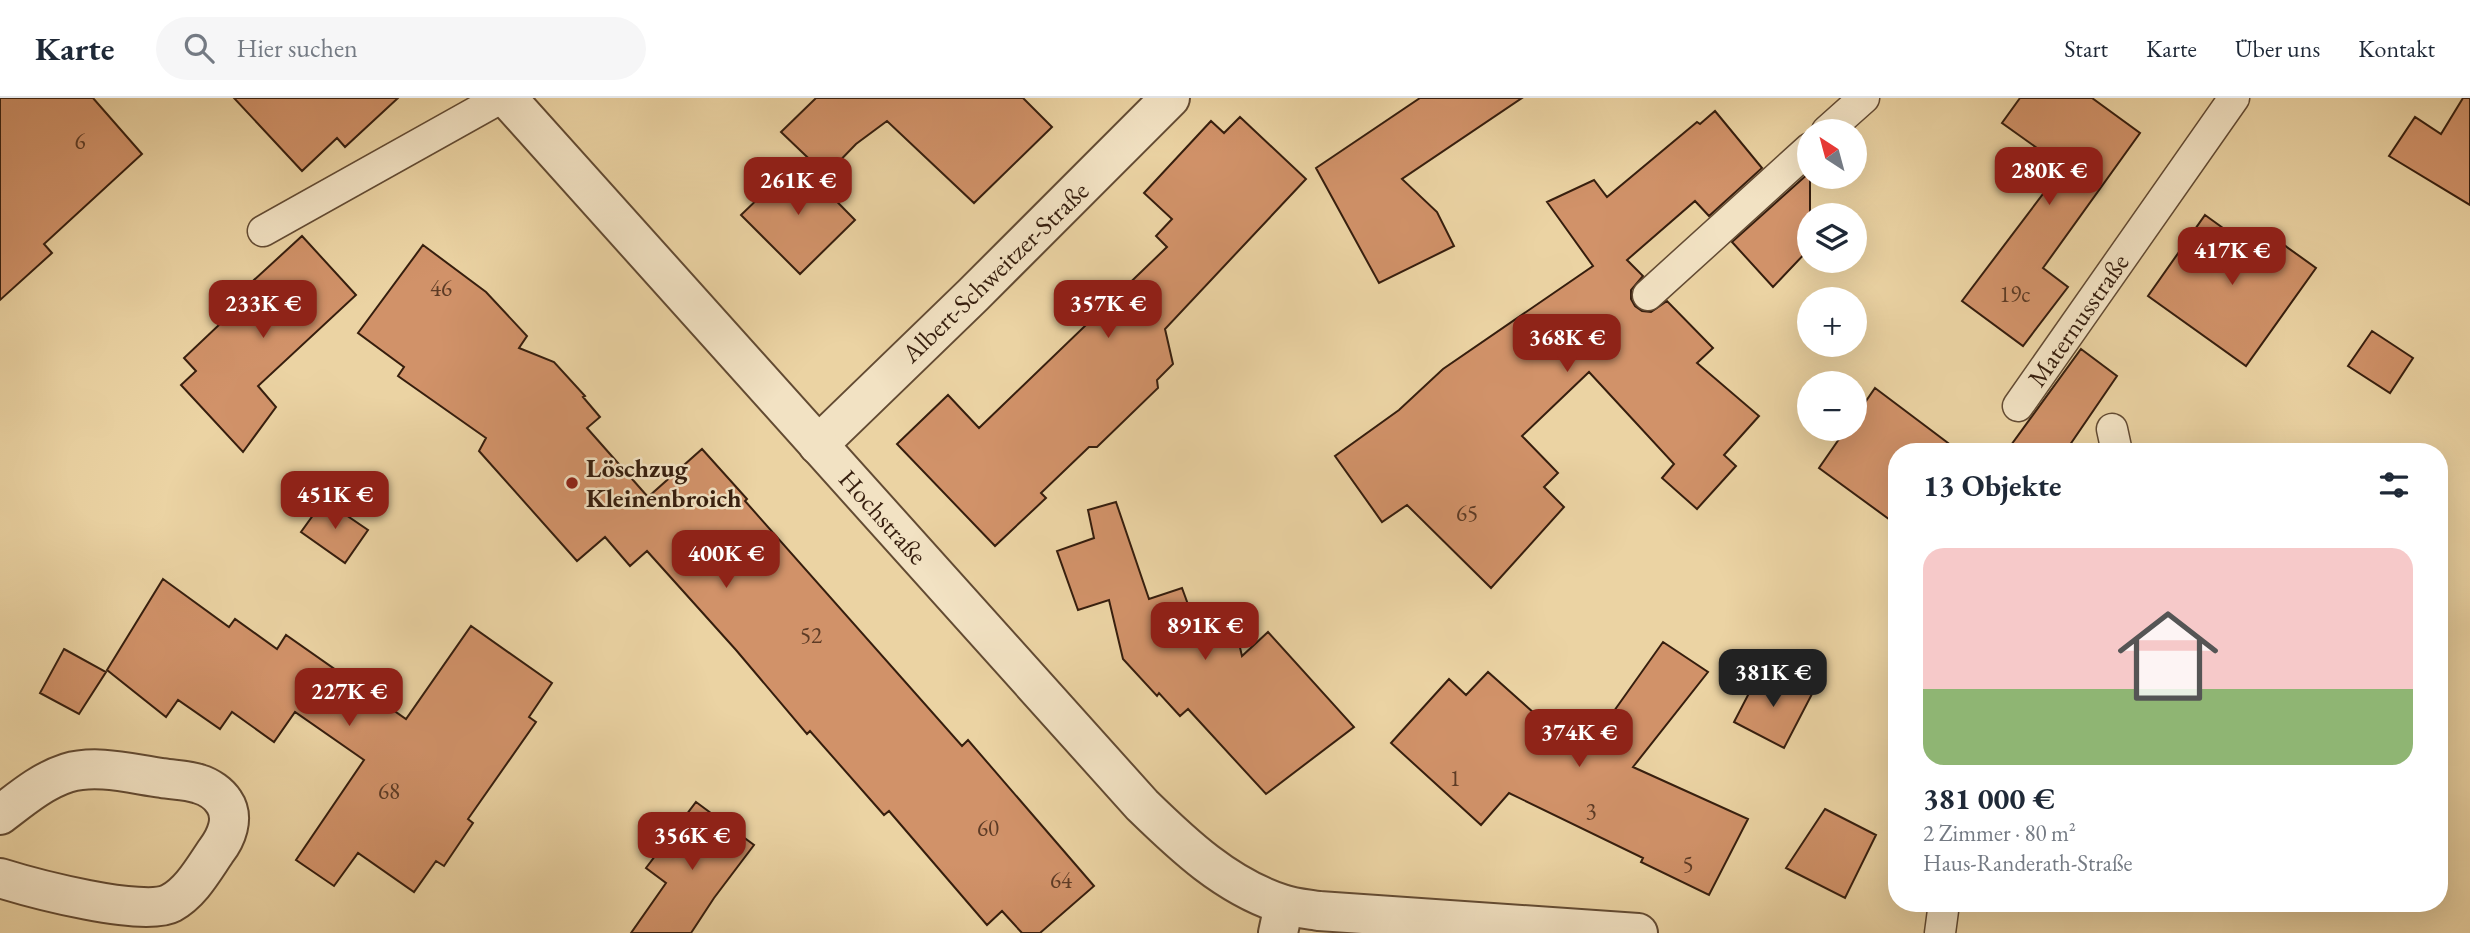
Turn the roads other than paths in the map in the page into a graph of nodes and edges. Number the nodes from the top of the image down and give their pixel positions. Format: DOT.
graph roads {
  1 [pos="501,98"];
  2 [pos="507,98"];
  3 [pos="1170,98"];
  4 [pos="1864,98"];
  5 [pos="2234,98"];
  6 [pos="1841,119"];
  7 [pos="1797,160"];
  8 [pos="263,231"];
  9 [pos="1648,295"];
  10 [pos="2018,406"];
  11 [pos="818,444"];
  12 [pos="0,815"];
  13 [pos="0,878"];
  14 [pos="1943,912"];
  15 [pos="1281,919"];
  16 [pos="1638,933"];
  17 [pos="1940,933"];
  1 -- 8 [label="lane"];
  2 -- 11 [label="street, Hochstraße"];
  3 -- 11 [label="street, Albert-Schweitzer-Straße"];
  4 -- 6 [label="lane"];
  5 -- 10 [label="lane, Maternusstraße"];
  7 -- 9 [label="lane"];
  11 -- 15 [label="street, Hochstraße"];
  12 -- 13 [label="street"];
  14 -- 17 [label="lane"];
  15 -- 16 [label="street, Hochstraße"];
}
